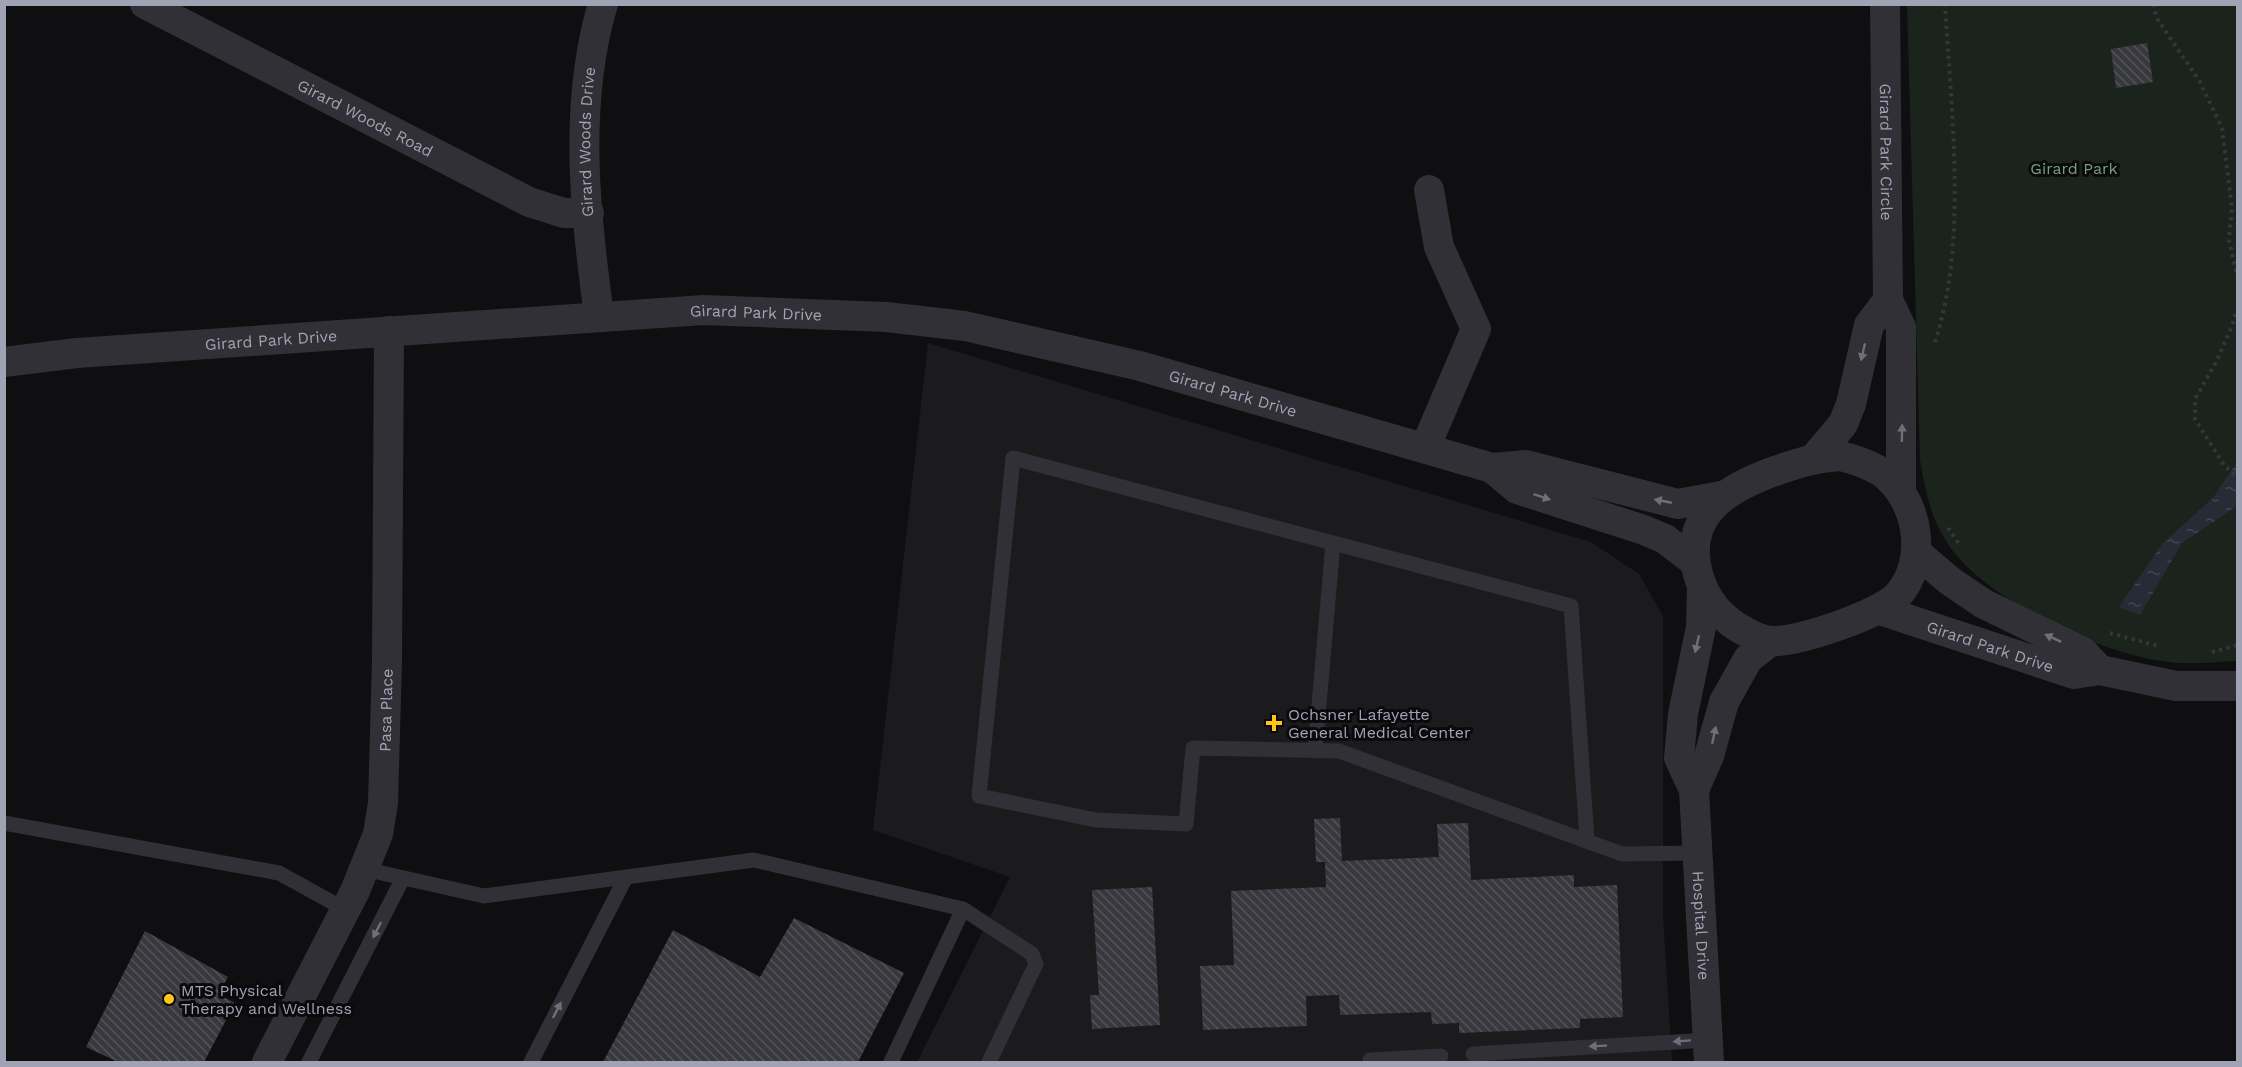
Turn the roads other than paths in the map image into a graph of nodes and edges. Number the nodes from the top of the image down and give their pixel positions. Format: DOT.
graph roads {
  1 [pos="145,4"];
  2 [pos="603,4"];
  3 [pos="1886,4"];
  4 [pos="1429,190"];
  5 [pos="589,213"];
  6 [pos="1888,300"];
  7 [pos="599,315"];
  8 [pos="389,331"];
  9 [pos="4,362"];
  10 [pos="1425,448"];
  11 [pos="1815,457"];
  12 [pos="1492,468"];
  13 [pos="1901,491"];
  14 [pos="1721,496"];
  15 [pos="1333,543"];
  16 [pos="1917,553"];
  17 [pos="1698,574"];
  18 [pos="1880,610"];
  19 [pos="1771,641"];
  20 [pos="2100,670"];
  21 [pos="2238,686"];
  22 [pos="1315,751"];
  23 [pos="1694,790"];
  24 [pos="4,823"];
  25 [pos="1587,840"];
  26 [pos="1697,853"];
  27 [pos="364,869"];
  28 [pos="626,877"];
  29 [pos="403,878"];
  30 [pos="963,909"];
  31 [pos="346,910"];
  32 [pos="1708,1051"];
  33 [pos="1473,1054"];
  34 [pos="1441,1056"];
  35 [pos="1370,1060"];
  36 [pos="267,1062"];
  37 [pos="309,1062"];
  38 [pos="531,1062"];
  39 [pos="891,1062"];
  40 [pos="988,1062"];
  1 -- 5 [label="street, Girard Woods Road"];
  2 -- 5 [label="street, Girard Woods Drive"];
  3 -- 6 [label="street, Girard Park Circle"];
  4 -- 10 [label="street"];
  5 -- 7 [label="street, Girard Woods Drive"];
  6 -- 11 [label="street, one-way"];
  13 -- 6 [label="street, Girard Park Circle, one-way"];
  7 -- 8 [label="street, Girard Park Drive"];
  7 -- 10 [label="street, Girard Park Drive"];
  8 -- 9 [label="street, Girard Park Drive"];
  8 -- 27 [label="street, Pasa Place"];
  10 -- 12 [label="street, Girard Park Drive"];
  11 -- 13 [label="street"];
  11 -- 14 [label="street"];
  14 -- 12 [label="street, Girard Park Drive, one-way"];
  12 -- 17 [label="street, Girard Park Drive, one-way"];
  13 -- 16 [label="street"];
  14 -- 17 [label="street"];
  15 -- 22 [label="lane"];
  15 -- 22 [label="lane"];
  15 -- 25 [label="lane"];
  16 -- 18 [label="street"];
  20 -- 16 [label="street, Girard Park Drive, one-way"];
  17 -- 19 [label="street"];
  17 -- 23 [label="street, Hospital Drive, one-way"];
  18 -- 19 [label="street"];
  18 -- 20 [label="street, Girard Park Drive"];
  23 -- 19 [label="street, Hospital Drive, one-way"];
  20 -- 21 [label="street, Girard Park Drive"];
  22 -- 25 [label="lane"];
  23 -- 26 [label="street, Hospital Drive"];
  24 -- 31 [label="lane"];
  25 -- 26 [label="lane"];
  26 -- 32 [label="street, Hospital Drive"];
  27 -- 29 [label="lane"];
  27 -- 31 [label="street, Pasa Place"];
  28 -- 29 [label="lane"];
  28 -- 30 [label="lane"];
  38 -- 28 [label="lane, one-way"];
  29 -- 37 [label="lane, one-way"];
  30 -- 39 [label="lane"];
  30 -- 40 [label="lane"];
  31 -- 36 [label="street, Pasa Place"];
  32 -- 33 [label="lane, one-way"];
  34 -- 35 [label="lane"];
}
